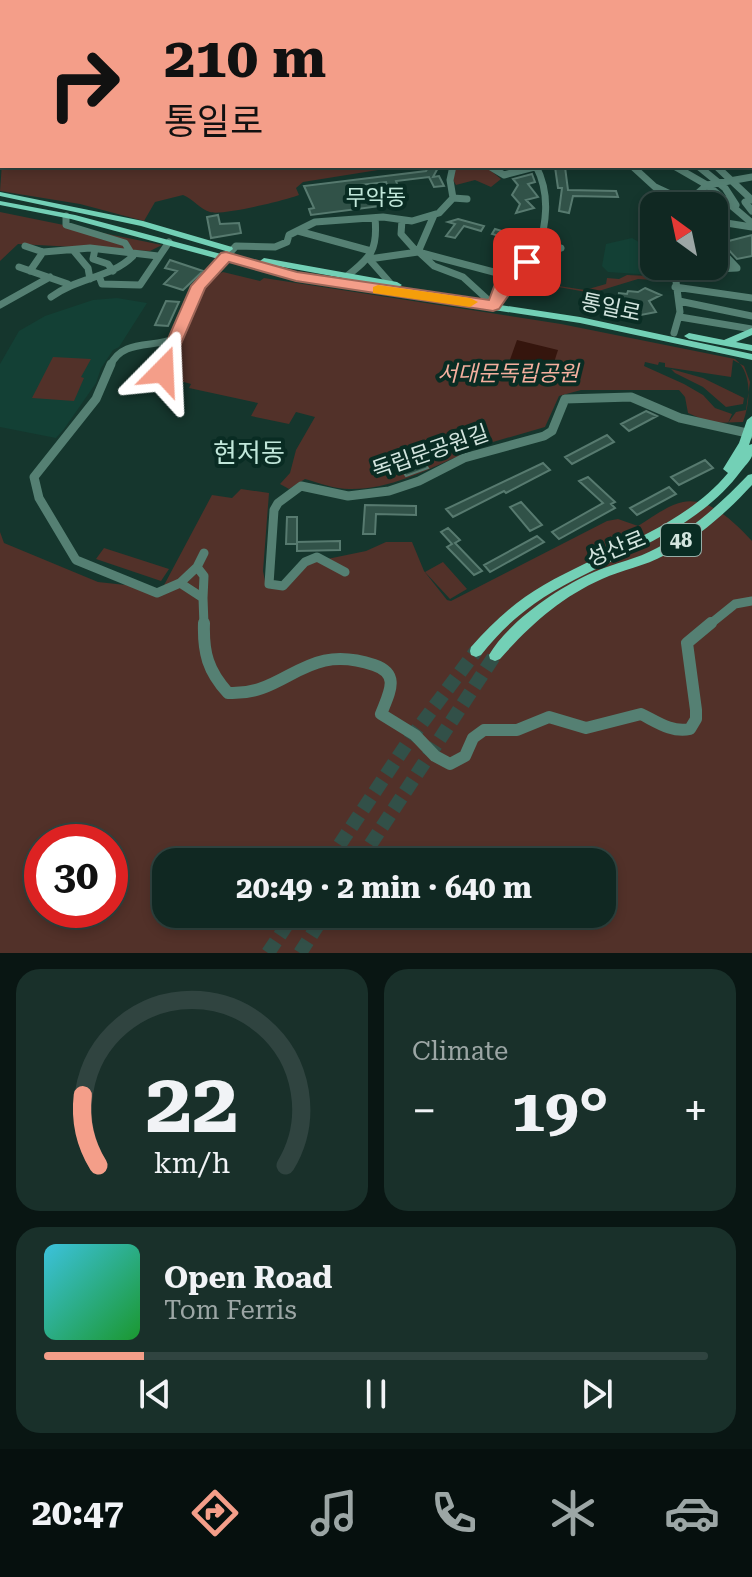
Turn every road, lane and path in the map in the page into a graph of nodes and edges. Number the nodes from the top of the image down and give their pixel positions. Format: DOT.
graph roads {
  1 [pos="453,168"];
  2 [pos="492,168"];
  3 [pos="530,168"];
  4 [pos="538,168"];
  5 [pos="634,168"];
  6 [pos="677,168"];
  7 [pos="691,168"];
  8 [pos="700,168"];
  9 [pos="718,168"];
  10 [pos="682,171"];
  11 [pos="752,177"];
  12 [pos="730,180"];
  13 [pos="719,182"];
  14 [pos="707,185"];
  15 [pos="665,192"];
  16 [pos="699,192"];
  17 [pos="0,194"];
  18 [pos="453,198"];
  19 [pos="467,199"];
  20 [pos="750,201"];
  21 [pos="0,203"];
  22 [pos="733,205"];
  23 [pos="752,211"];
  24 [pos="434,215"];
  25 [pos="66,216"];
  26 [pos="375,218"];
  27 [pos="402,220"];
  28 [pos="728,223"];
  29 [pos="752,227"];
  30 [pos="298,231"];
  31 [pos="169,242"];
  32 [pos="25,246"];
  33 [pos="561,248"];
  34 [pos="95,249"];
  35 [pos="73,250"];
  36 [pos="43,252"];
  37 [pos="418,252"];
  38 [pos="132,253"];
  39 [pos="229,253"];
  40 [pos="538,254"];
  41 [pos="370,255"];
  42 [pos="158,256"];
  43 [pos="728,258"];
  44 [pos="128,263"];
  45 [pos="19,267"];
  46 [pos="728,268"];
  47 [pos="30,271"];
  48 [pos="113,271"];
  49 [pos="148,273"];
  50 [pos="505,275"];
  51 [pos="347,276"];
  52 [pos="50,277"];
  53 [pos="94,278"];
  54 [pos="675,280"];
  55 [pos="68,284"];
  56 [pos="391,284"];
  57 [pos="675,287"];
  58 [pos="51,297"];
  59 [pos="752,298"];
  60 [pos="492,301"];
  61 [pos="679,301"];
  62 [pos="0,305"];
  63 [pos="752,316"];
  64 [pos="680,317"];
  65 [pos="752,330"];
  66 [pos="674,333"];
  67 [pos="174,339"];
  68 [pos="726,342"];
  69 [pos="750,355"];
  70 [pos="163,371"];
  71 [pos="752,420"];
  72 [pos="750,433"];
  73 [pos="752,448"];
  74 [pos="752,461"];
  75 [pos="743,475"];
  76 [pos="204,553"];
  77 [pos="197,567"];
  78 [pos="594,571"];
  79 [pos="345,572"];
  80 [pos="184,586"];
  81 [pos="203,598"];
  82 [pos="752,601"];
  83 [pos="476,651"];
  84 [pos="495,655"];
  1 -- 18 [label="street"];
  2 -- 3 [label="street"];
  4 -- 40 [label="street"];
  5 -- 15 [label="street"];
  6 -- 10 [label="street"];
  7 -- 10 [label="street"];
  8 -- 13 [label="street"];
  9 -- 12 [label="street"];
  10 -- 14 [label="street"];
  11 -- 12 [label="street"];
  12 -- 13 [label="street"];
  12 -- 20 [label="street"];
  13 -- 14 [label="street"];
  13 -- 22 [label="street"];
  14 -- 16 [label="street"];
  14 -- 22 [label="street"];
  17 -- 39 [label="main road, 통일로"];
  18 -- 19 [label="street"];
  18 -- 24 [label="street"];
  20 -- 22 [label="street"];
  20 -- 23 [label="street"];
  21 -- 25 [label="main road, 통일로"];
  22 -- 29 [label="street"];
  24 -- 27 [label="street"];
  24 -- 37 [label="street"];
  25 -- 31 [label="main road, 통일로"];
  25 -- 38 [label="street"];
  26 -- 27 [label="street"];
  26 -- 30 [label="street"];
  26 -- 41 [label="street"];
  27 -- 37 [label="street"];
  28 -- 29 [label="street"];
  30 -- 39 [label="street"];
  30 -- 41 [label="street"];
  31 -- 39 [label="main road, 통일로"];
  31 -- 42 [label="street"];
  32 -- 36 [label="street"];
  33 -- 40 [label="street"];
  34 -- 35 [label="street"];
  34 -- 38 [label="street"];
  34 -- 48 [label="street"];
  35 -- 36 [label="street"];
  35 -- 53 [label="street"];
  36 -- 47 [label="street"];
  37 -- 41 [label="street"];
  37 -- 50 [label="street"];
  37 -- 60 [label="street"];
  38 -- 42 [label="street"];
  38 -- 44 [label="street"];
  39 -- 51 [label="main road, 통일로"];
  39 -- 60 [label="main road, 통일로"];
  39 -- 67 [label="street"];
  40 -- 50 [label="street"];
  41 -- 51 [label="street"];
  41 -- 56 [label="street"];
  42 -- 49 [label="street"];
  43 -- 46 [label="street"];
  44 -- 48 [label="street"];
  44 -- 49 [label="street"];
  45 -- 47 [label="street"];
  47 -- 52 [label="street"];
  48 -- 53 [label="street"];
  49 -- 53 [label="street"];
  50 -- 60 [label="street"];
  51 -- 56 [label="main road, 통일로"];
  52 -- 55 [label="street"];
  52 -- 62 [label="street"];
  53 -- 55 [label="street"];
  54 -- 57 [label="street"];
  55 -- 58 [label="street"];
  56 -- 60 [label="main road, 통일로"];
  57 -- 59 [label="street"];
  57 -- 61 [label="street"];
  60 -- 66 [label="main road, 통일로"];
  60 -- 69 [label="main road, 통일로"];
  61 -- 63 [label="street"];
  61 -- 64 [label="street"];
  64 -- 65 [label="street"];
  64 -- 66 [label="street"];
  65 -- 68 [label="main road"];
  66 -- 68 [label="main road, 통일로"];
  67 -- 70 [label="street"];
  67 -- 80 [label="street"];
  68 -- 69 [label="main road, 통일로"];
  71 -- 72 [label="main road"];
  72 -- 78 [label="main road"];
  72 -- 79 [label="street, 독립문공원길"];
  73 -- 75 [label="main road, 48"];
  74 -- 75 [label="main road, 48"];
  75 -- 78 [label="main road, 48"];
  75 -- 78 [label="main road, 성산로 / 48"];
  76 -- 77 [label="street"];
  77 -- 80 [label="street"];
  77 -- 81 [label="street"];
  78 -- 83 [label="main road, 성산로 / 48"];
  78 -- 84 [label="main road, 성산로 / 48"];
  80 -- 81 [label="street"];
  81 -- 82 [label="street"];
}
